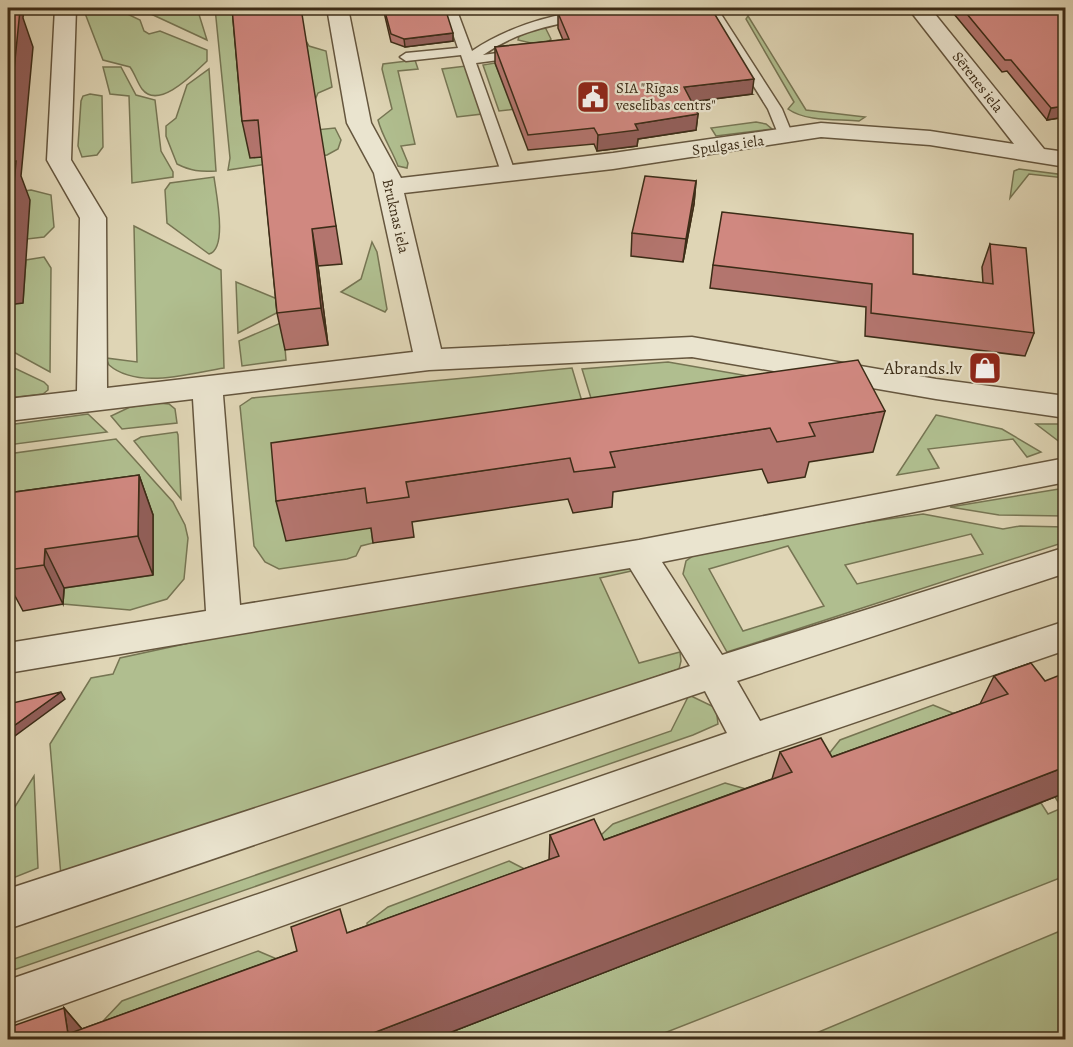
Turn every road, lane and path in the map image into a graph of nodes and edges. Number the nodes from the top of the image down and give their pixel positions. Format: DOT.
graph roads {
  1 [pos="65,8"];
  2 [pos="337,8"];
  3 [pos="450,8"];
  4 [pos="711,8"];
  5 [pos="919,8"];
  6 [pos="597,14"];
  7 [pos="533,52"];
  8 [pos="406,57"];
  9 [pos="468,57"];
  10 [pos="786,136"];
  11 [pos="1037,157"];
  12 [pos="1065,160"];
  13 [pos="508,172"];
  14 [pos="390,187"];
  15 [pos="429,360"];
  16 [pos="207,386"];
  17 [pos="92,399"];
  18 [pos="1065,407"];
  19 [pos="8,410"];
  20 [pos="1065,470"];
  21 [pos="639,553"];
  22 [pos="1065,560"];
  23 [pos="224,623"];
  24 [pos="1065,635"];
  25 [pos="8,658"];
  26 [pos="714,673"];
  27 [pos="751,741"];
  28 [pos="8,909"];
  29 [pos="8,1002"];
  1 -- 17 [label="street"];
  2 -- 14 [label="street, Bruknas iela"];
  3 -- 9 [label="lane"];
  4 -- 10 [label="lane"];
  5 -- 11 [label="street, Sērenes iela"];
  6 -- 9 [label="lane"];
  7 -- 9 [label="lane"];
  8 -- 9 [label="lane"];
  9 -- 13 [label="lane"];
  10 -- 11 [label="street, Spulgas iela"];
  10 -- 13 [label="street, Spulgas iela"];
  11 -- 12 [label="street, Spulgas iela"];
  13 -- 14 [label="street, Spulgas iela"];
  14 -- 15 [label="street, Bruknas iela"];
  15 -- 16 [label="street"];
  15 -- 18 [label="street"];
  16 -- 17 [label="street"];
  16 -- 23 [label="street"];
  17 -- 19 [label="street"];
  20 -- 21 [label="street"];
  21 -- 23 [label="street"];
  21 -- 26 [label="street"];
  22 -- 26 [label="street"];
  23 -- 25 [label="street"];
  24 -- 27 [label="street"];
  26 -- 27 [label="street"];
  26 -- 28 [label="street"];
  27 -- 29 [label="street"];
}
